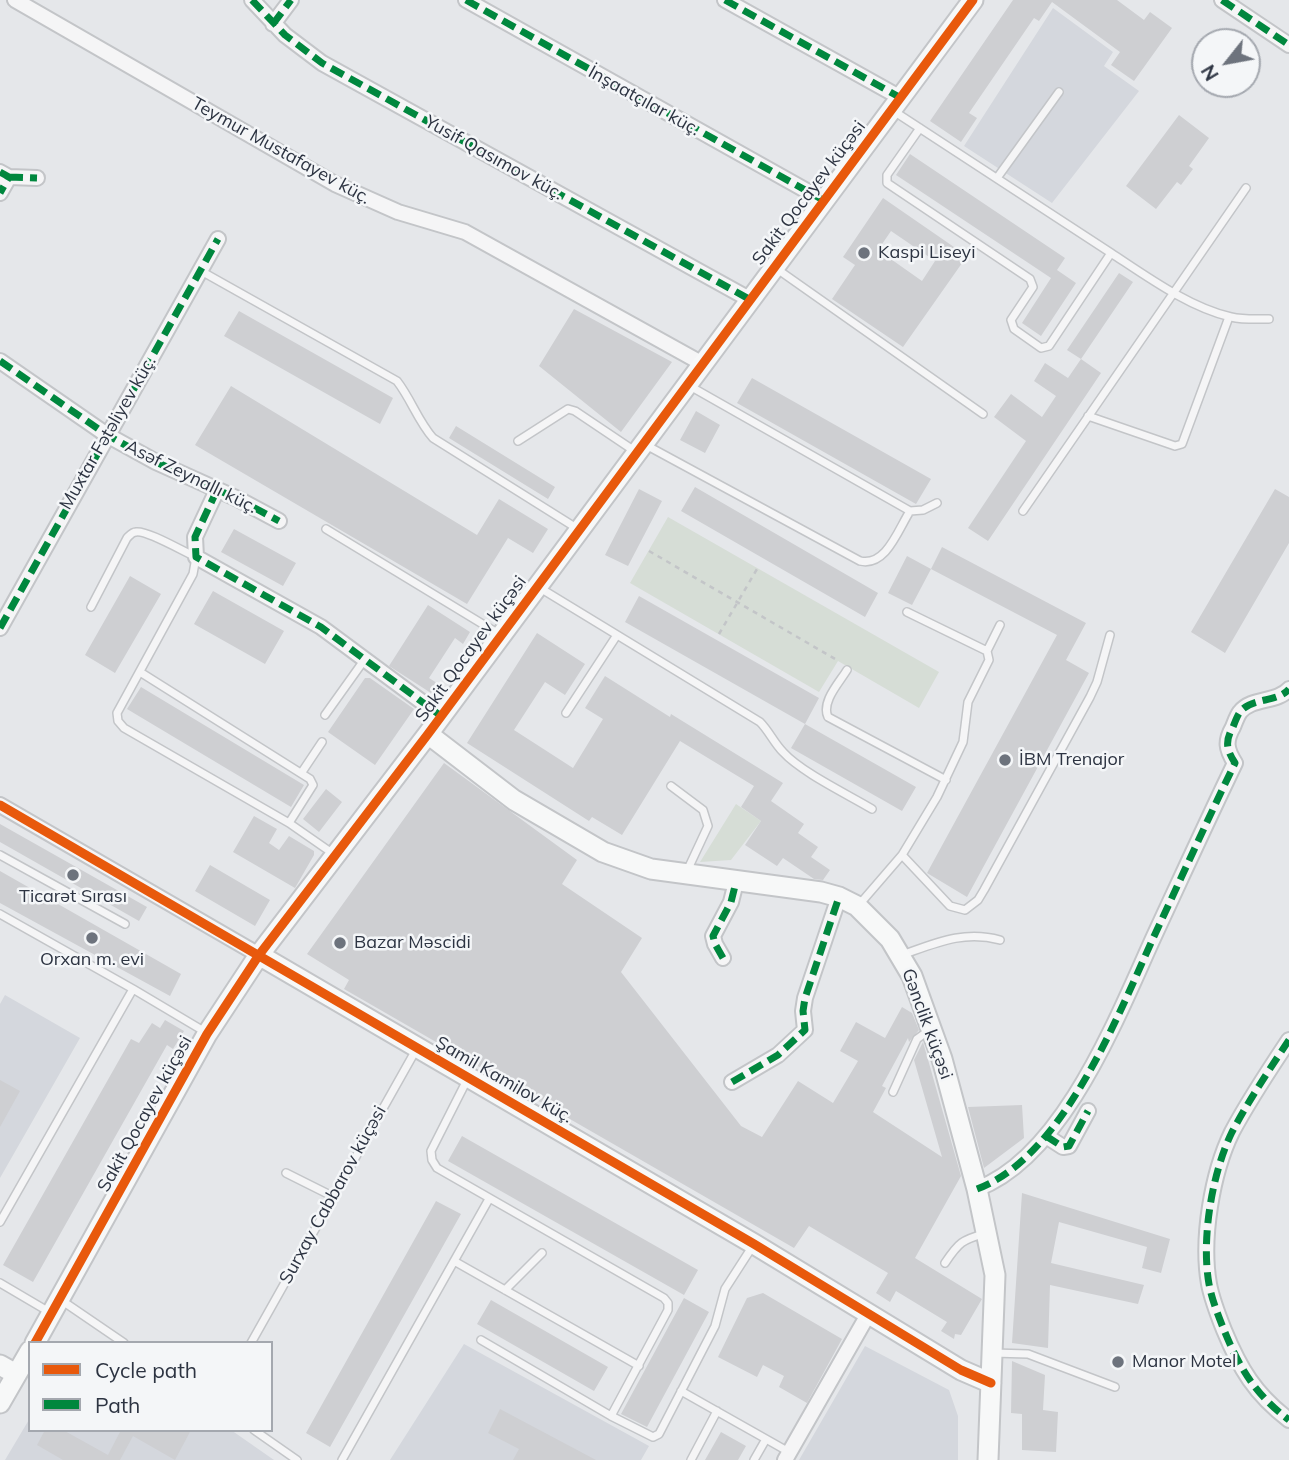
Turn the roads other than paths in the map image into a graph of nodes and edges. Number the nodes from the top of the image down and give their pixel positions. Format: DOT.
graph roads {
  1 [pos="15,0"];
  2 [pos="252,0"];
  3 [pos="291,0"];
  4 [pos="466,0"];
  5 [pos="725,0"];
  6 [pos="973,0"];
  7 [pos="1222,0"];
  8 [pos="273,24"];
  9 [pos="1289,45"];
  10 [pos="1059,92"];
  11 [pos="896,104"];
  12 [pos="920,128"];
  13 [pos="4,174"];
  14 [pos="37,178"];
  15 [pos="997,178"];
  16 [pos="1246,187"];
  17 [pos="0,193"];
  18 [pos="823,200"];
  19 [pos="218,239"];
  20 [pos="1111,253"];
  21 [pos="774,267"];
  22 [pos="201,271"];
  23 [pos="1174,292"];
  24 [pos="750,299"];
  25 [pos="1229,317"];
  26 [pos="1269,319"];
  27 [pos="703,364"];
  28 [pos="1,365"];
  29 [pos="687,385"];
  30 [pos="983,414"];
  31 [pos="1088,416"];
  32 [pos="107,435"];
  33 [pos="518,441"];
  34 [pos="640,448"];
  35 [pos="217,489"];
  36 [pos="937,503"];
  37 [pos="910,511"];
  38 [pos="1023,511"];
  39 [pos="279,521"];
  40 [pos="326,529"];
  41 [pos="578,529"];
  42 [pos="196,557"];
  43 [pos="537,586"];
  44 [pos="91,607"];
  45 [pos="907,612"];
  46 [pos="1000,625"];
  47 [pos="0,628"];
  48 [pos="500,635"];
  49 [pos="617,635"];
  50 [pos="1110,635"];
  51 [pos="987,651"];
  52 [pos="365,659"];
  53 [pos="847,670"];
  54 [pos="140,672"];
  55 [pos="1289,689"];
  56 [pos="566,713"];
  57 [pos="325,715"];
  58 [pos="441,716"];
  59 [pos="428,734"];
  60 [pos="323,742"];
  61 [pos="302,772"];
  62 [pos="946,780"];
  63 [pos="671,786"];
  64 [pos="0,805"];
  65 [pos="872,809"];
  66 [pos="289,823"];
  67 [pos="0,855"];
  68 [pos="902,855"];
  69 [pos="335,856"];
  70 [pos="685,875"];
  71 [pos="736,882"];
  72 [pos="839,897"];
  73 [pos="857,906"];
  74 [pos="0,914"];
  75 [pos="125,924"];
  76 [pos="1000,940"];
  77 [pos="260,956"];
  78 [pos="901,956"];
  79 [pos="723,957"];
  80 [pos="133,989"];
  81 [pos="932,1029"];
  82 [pos="207,1034"];
  83 [pos="1289,1040"];
  84 [pos="417,1047"];
  85 [pos="468,1077"];
  86 [pos="732,1082"];
  87 [pos="893,1092"];
  88 [pos="1088,1111"];
  89 [pos="1046,1136"];
  90 [pos="286,1174"];
  91 [pos="978,1189"];
  92 [pos="332,1196"];
  93 [pos="489,1199"];
  94 [pos="0,1222"];
  95 [pos="987,1233"];
  96 [pos="754,1244"];
  97 [pos="542,1253"];
  98 [pos="454,1261"];
  99 [pos="945,1263"];
  100 [pos="0,1283"];
  101 [pos="505,1290"];
  102 [pos="56,1306"];
  103 [pos="869,1313"];
  104 [pos="481,1340"];
  105 [pos="36,1341"];
  106 [pos="120,1341"];
  107 [pos="252,1341"];
  108 [pos="28,1353"];
  109 [pos="992,1353"];
  110 [pos="639,1366"];
  111 [pos="8,1370"];
  112 [pos="991,1383"];
  113 [pos="1115,1387"];
  114 [pos="681,1391"];
  115 [pos="0,1403"];
  116 [pos="717,1411"];
  117 [pos="611,1416"];
  118 [pos="1289,1420"];
  119 [pos="257,1432"];
  120 [pos="766,1439"];
  121 [pos="787,1456"];
  122 [pos="297,1460"];
  123 [pos="342,1460"];
  124 [pos="691,1460"];
  125 [pos="754,1460"];
  126 [pos="988,1460"];
  1 -- 27 [label="street, Teymur Mustafayev küç."];
  2 -- 8 [label="street, Yusif Qasımov küç."];
  3 -- 8 [label="street"];
  4 -- 18 [label="street, İnşaatçılar küç."];
  5 -- 11 [label="street"];
  6 -- 11 [label="street, Sakit Qocayev küçəsi"];
  7 -- 9 [label="street"];
  8 -- 24 [label="street, Yusif Qasımov küç."];
  10 -- 15 [label="lane"];
  11 -- 12 [label="lane"];
  11 -- 18 [label="street, Sakit Qocayev küçəsi"];
  12 -- 15 [label="lane"];
  12 -- 20 [label="lane"];
  13 -- 14 [label="street"];
  13 -- 17 [label="street"];
  15 -- 20 [label="lane"];
  16 -- 23 [label="lane"];
  18 -- 21 [label="street, Sakit Qocayev küçəsi"];
  19 -- 22 [label="street, Muxtar Fətəliyev küç."];
  20 -- 23 [label="lane"];
  21 -- 24 [label="street, Sakit Qocayev küçəsi"];
  21 -- 30 [label="lane"];
  22 -- 32 [label="street, Muxtar Fətəliyev küç."];
  22 -- 41 [label="lane"];
  23 -- 25 [label="lane"];
  23 -- 31 [label="lane"];
  24 -- 27 [label="street, Sakit Qocayev küçəsi"];
  25 -- 26 [label="lane"];
  25 -- 31 [label="lane"];
  27 -- 29 [label="street, Sakit Qocayev küçəsi"];
  28 -- 32 [label="street, Asəf Zeynallı küç."];
  29 -- 34 [label="street, Sakit Qocayev küçəsi"];
  29 -- 37 [label="lane"];
  31 -- 38 [label="lane"];
  32 -- 35 [label="street, Asəf Zeynallı küç."];
  32 -- 47 [label="street, Muxtar Fətəliyev küç."];
  33 -- 34 [label="lane"];
  34 -- 37 [label="lane"];
  34 -- 41 [label="street, Sakit Qocayev küçəsi"];
  35 -- 39 [label="street, Asəf Zeynallı küç."];
  35 -- 42 [label="street"];
  36 -- 37 [label="lane"];
  40 -- 48 [label="lane"];
  41 -- 43 [label="street, Sakit Qocayev küçəsi"];
  42 -- 44 [label="lane"];
  42 -- 52 [label="street"];
  42 -- 54 [label="lane"];
  43 -- 48 [label="street, Sakit Qocayev küçəsi"];
  43 -- 49 [label="lane"];
  45 -- 51 [label="lane"];
  46 -- 51 [label="lane"];
  48 -- 58 [label="street, Sakit Qocayev küçəsi"];
  49 -- 56 [label="lane"];
  49 -- 65 [label="lane"];
  50 -- 68 [label="lane"];
  51 -- 62 [label="lane"];
  52 -- 57 [label="lane"];
  52 -- 58 [label="street"];
  53 -- 62 [label="lane"];
  54 -- 61 [label="lane"];
  54 -- 66 [label="lane"];
  55 -- 89 [label="street"];
  58 -- 59 [label="street, Sakit Qocayev küçəsi"];
  59 -- 69 [label="street, Sakit Qocayev küçəsi"];
  59 -- 70 [label="street, Gənclik küçəsi"];
  60 -- 61 [label="lane"];
  61 -- 66 [label="lane"];
  62 -- 68 [label="lane"];
  63 -- 70 [label="lane"];
  64 -- 77 [label="street, Şamil Kamilov küç."];
  66 -- 69 [label="lane"];
  67 -- 75 [label="lane"];
  68 -- 73 [label="lane"];
  69 -- 77 [label="street, Sakit Qocayev küçəsi"];
  70 -- 71 [label="street, Gənclik küçəsi"];
  71 -- 72 [label="street, Gənclik küçəsi"];
  71 -- 79 [label="street"];
  72 -- 73 [label="street, Gənclik küçəsi"];
  72 -- 86 [label="street"];
  73 -- 78 [label="street, Gənclik küçəsi"];
  74 -- 80 [label="lane"];
  76 -- 78 [label="lane"];
  77 -- 82 [label="street, Sakit Qocayev küçəsi"];
  77 -- 84 [label="street, Şamil Kamilov küç."];
  78 -- 81 [label="street, Gənclik küçəsi"];
  80 -- 82 [label="lane"];
  80 -- 94 [label="lane"];
  81 -- 87 [label="lane"];
  81 -- 91 [label="street, Gənclik küçəsi"];
  82 -- 102 [label="street, Sakit Qocayev küçəsi"];
  83 -- 118 [label="street"];
  84 -- 85 [label="street, Şamil Kamilov küç."];
  84 -- 92 [label="lane, Surxay Cabbarov küçəsi"];
  85 -- 93 [label="lane"];
  85 -- 96 [label="street, Şamil Kamilov küç."];
  88 -- 89 [label="street"];
  89 -- 91 [label="street"];
  90 -- 92 [label="lane"];
  91 -- 95 [label="street, Gənclik küçəsi"];
  92 -- 107 [label="lane, Surxay Cabbarov küçəsi"];
  93 -- 98 [label="lane"];
  93 -- 110 [label="lane"];
  95 -- 99 [label="lane"];
  95 -- 109 [label="street, Gənclik küçəsi"];
  96 -- 103 [label="street, Şamil Kamilov küç."];
  96 -- 114 [label="lane"];
  97 -- 101 [label="lane"];
  98 -- 101 [label="lane"];
  98 -- 123 [label="lane"];
  100 -- 102 [label="lane"];
  101 -- 110 [label="lane"];
  102 -- 105 [label="street, Sakit Qocayev küçəsi"];
  102 -- 106 [label="lane"];
  103 -- 112 [label="street, Şamil Kamilov küç."];
  103 -- 121 [label="street"];
  104 -- 117 [label="lane"];
  108 -- 111 [label="street"];
  109 -- 112 [label="street, Gənclik küçəsi"];
  109 -- 113 [label="lane"];
  110 -- 117 [label="lane"];
  111 -- 115 [label="street"];
  112 -- 126 [label="street, Gənclik küçəsi"];
  114 -- 116 [label="lane"];
  114 -- 117 [label="lane"];
  116 -- 120 [label="lane"];
  116 -- 124 [label="lane"];
  119 -- 122 [label="lane"];
  120 -- 121 [label="lane"];
  120 -- 125 [label="lane"];
}
